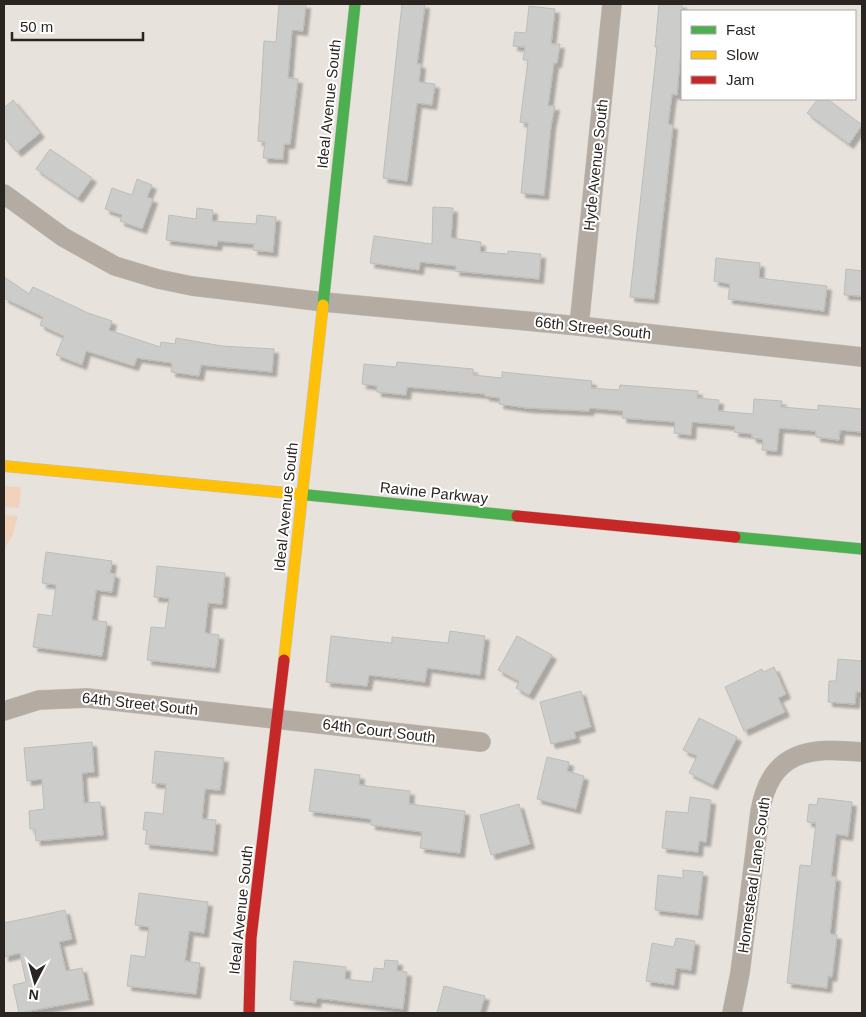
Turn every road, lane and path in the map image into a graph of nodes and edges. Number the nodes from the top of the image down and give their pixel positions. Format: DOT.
graph roads {
  1 [pos="355,4"];
  2 [pos="612,4"];
  3 [pos="4,194"];
  4 [pos="324,302"];
  5 [pos="579,326"];
  6 [pos="862,358"];
  7 [pos="4,466"];
  8 [pos="303,494"];
  9 [pos="862,549"];
  10 [pos="4,711"];
  11 [pos="278,719"];
  12 [pos="481,742"];
  13 [pos="862,752"];
  14 [pos="249,1013"];
  15 [pos="732,1013"];
  1 -- 4 [label="street, Ideal Avenue South"];
  2 -- 5 [label="street, Hyde Avenue South"];
  3 -- 4 [label="street, 66th Street South"];
  4 -- 5 [label="street, 66th Street South"];
  4 -- 8 [label="street, Ideal Avenue South"];
  5 -- 6 [label="street, 66th Street South"];
  7 -- 8 [label="street, Ravine Parkway"];
  8 -- 9 [label="street, Ravine Parkway"];
  8 -- 11 [label="street, Ideal Avenue South"];
  10 -- 11 [label="street, 64th Street South"];
  11 -- 12 [label="street, 64th Court South"];
  11 -- 14 [label="street, Ideal Avenue South"];
  13 -- 15 [label="street, Homestead Lane South"];
}
